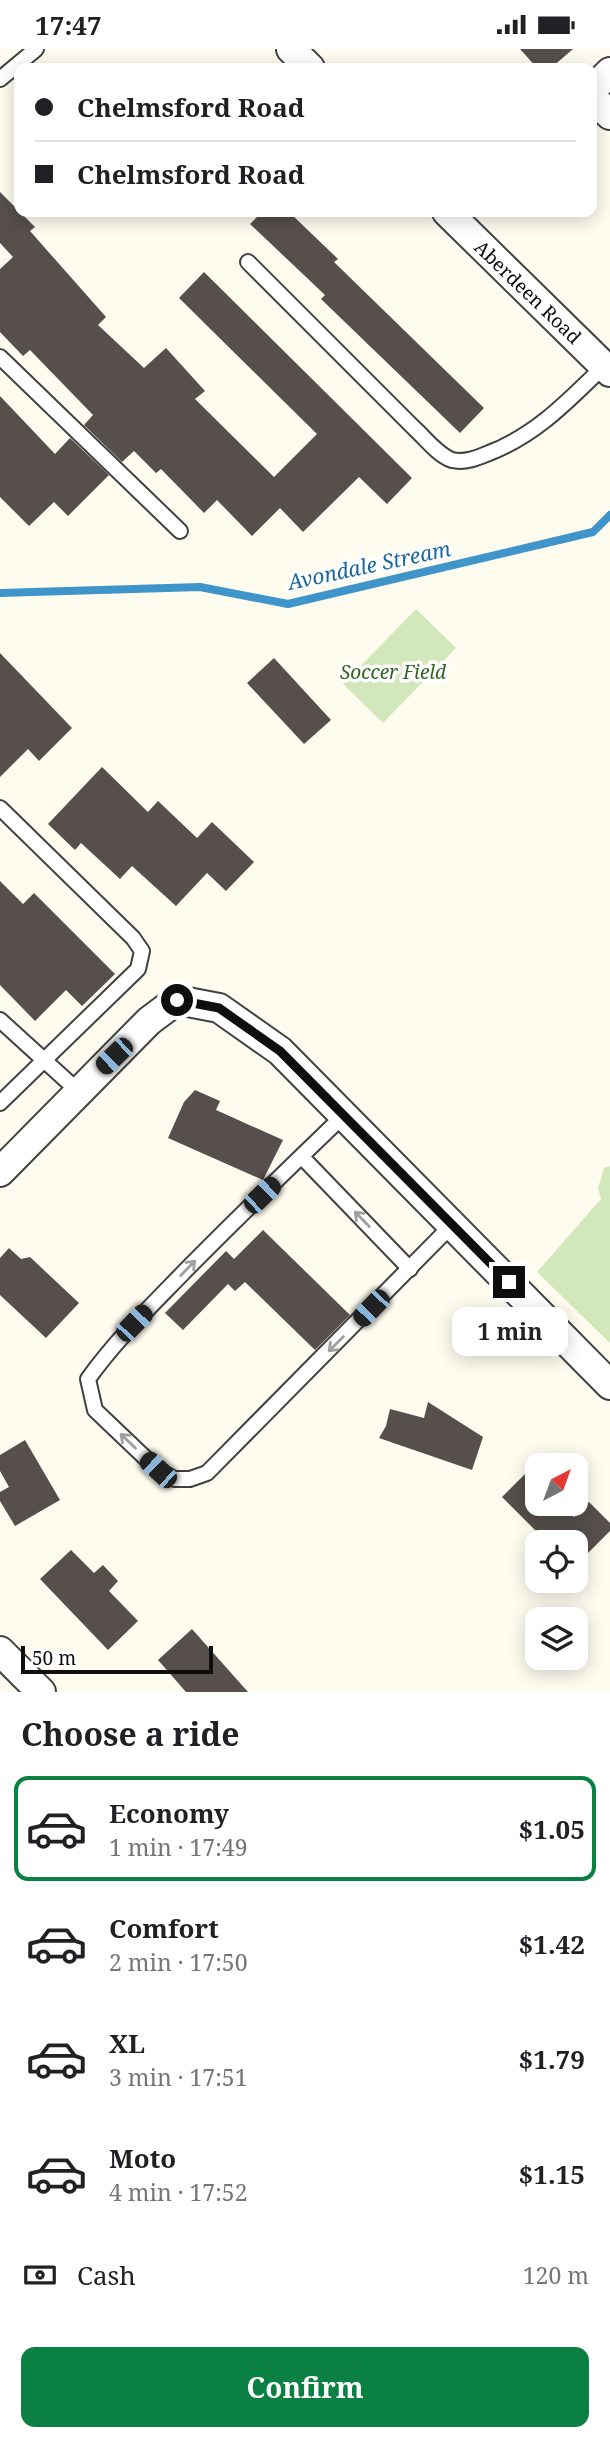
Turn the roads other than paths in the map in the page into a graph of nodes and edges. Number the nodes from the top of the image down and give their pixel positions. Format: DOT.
graph roads {
  1 [pos="36,49"];
  2 [pos="291,49"];
  3 [pos="19,63"];
  4 [pos="305,63"];
  5 [pos="14,67"];
  6 [pos="610,72"];
  7 [pos="0,79"];
  8 [pos="597,85"];
  9 [pos="597,102"];
  10 [pos="610,115"];
  11 [pos="460,217"];
  12 [pos="248,262"];
  13 [pos="0,357"];
  14 [pos="607,369"];
  15 [pos="180,531"];
  16 [pos="0,808"];
  17 [pos="0,1020"];
  18 [pos="43,1059"];
  19 [pos="78,1091"];
  20 [pos="0,1103"];
  21 [pos="344,1115"];
  22 [pos="302,1157"];
  23 [pos="0,1172"];
  24 [pos="452,1225"];
  25 [pos="410,1269"];
  26 [pos="610,1385"];
  27 [pos="0,1651"];
  28 [pos="41,1692"];
  1 -- 3 [label="lane"];
  2 -- 4 [label="street"];
  5 -- 7 [label="lane"];
  6 -- 8 [label="street"];
  9 -- 10 [label="street"];
  11 -- 14 [label="street, Aberdeen Road"];
  12 -- 14 [label="lane"];
  13 -- 15 [label="lane"];
  16 -- 18 [label="lane"];
  17 -- 18 [label="lane"];
  18 -- 19 [label="lane"];
  18 -- 20 [label="lane"];
  19 -- 21 [label="street"];
  19 -- 23 [label="street"];
  21 -- 22 [label="lane"];
  21 -- 24 [label="street"];
  25 -- 22 [label="lane, one-way"];
  25 -- 22 [label="lane, one-way"];
  24 -- 25 [label="lane"];
  24 -- 26 [label="street"];
  27 -- 28 [label="street"];
}
